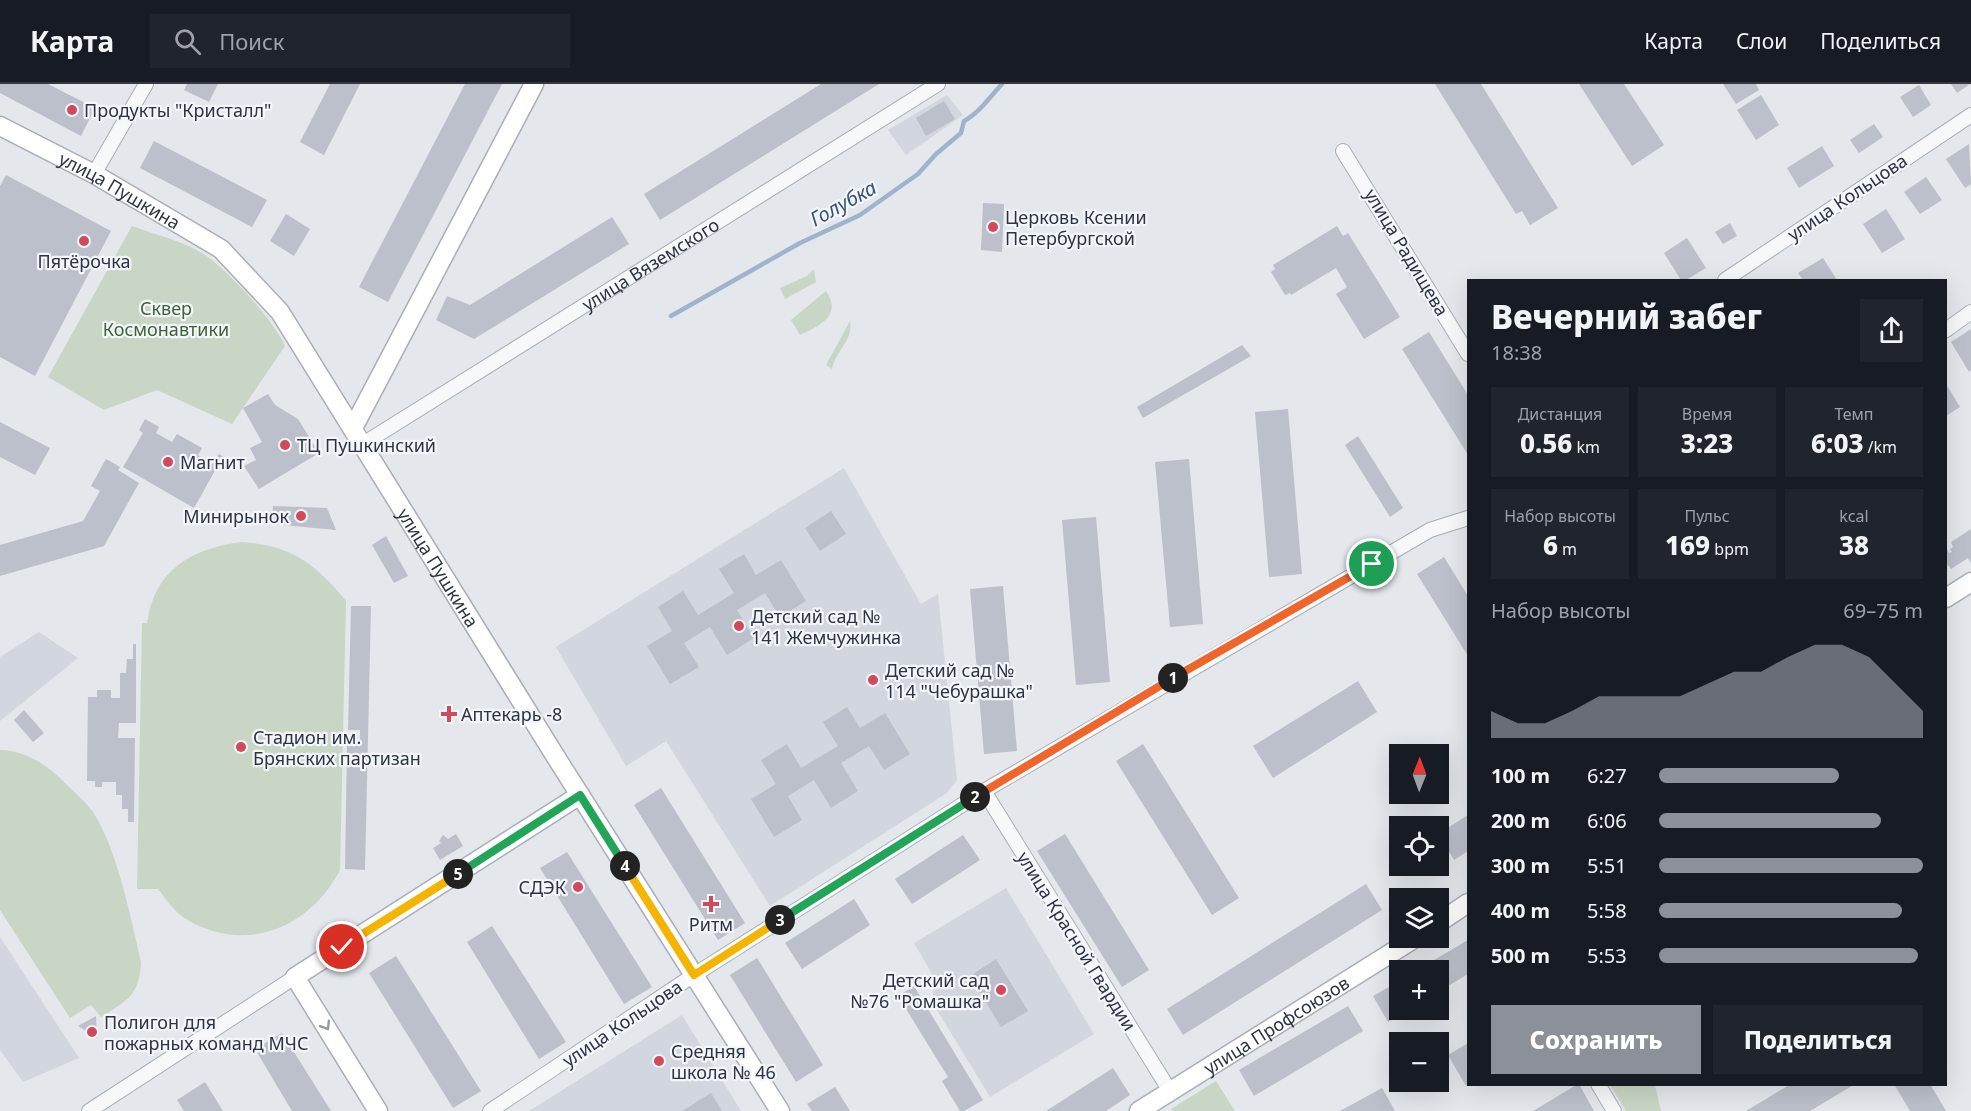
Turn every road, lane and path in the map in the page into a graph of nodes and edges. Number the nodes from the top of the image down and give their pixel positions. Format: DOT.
graph roads {
  1 [pos="146,84"];
  2 [pos="534,84"];
  3 [pos="938,84"];
  4 [pos="1971,115"];
  5 [pos="0,126"];
  6 [pos="1343,151"];
  7 [pos="94,174"];
  8 [pos="1726,279"];
  9 [pos="1971,312"];
  10 [pos="1947,329"];
  11 [pos="1467,352"];
  12 [pos="353,428"];
  13 [pos="363,444"];
  14 [pos="1467,518"];
  15 [pos="1971,582"];
  16 [pos="1947,597"];
  17 [pos="984,791"];
  18 [pos="580,795"];
  19 [pos="1467,904"];
  20 [pos="1449,916"];
  21 [pos="1399,948"];
  22 [pos="694,975"];
  23 [pos="295,976"];
  24 [pos="1599,1086"];
  25 [pos="1170,1091"];
  26 [pos="1149,1108"];
  27 [pos="89,1111"];
  28 [pos="378,1111"];
  29 [pos="490,1111"];
  30 [pos="780,1111"];
  31 [pos="1614,1111"];
  1 -- 7 [label="street"];
  2 -- 12 [label="main road"];
  3 -- 13 [label="street, улица Вяземского"];
  4 -- 8 [label="street, улица Кольцова"];
  5 -- 7 [label="main road, улица Пушкина"];
  6 -- 11 [label="street, улица Радищева"];
  7 -- 12 [label="main road, улица Пушкина"];
  9 -- 10 [label="street"];
  12 -- 13 [label="main road, улица Пушкина"];
  13 -- 18 [label="main road, улица Пушкина"];
  14 -- 17 [label="street, улица Кольцова"];
  15 -- 16 [label="main road"];
  17 -- 22 [label="street, улица Кольцова"];
  17 -- 25 [label="street, улица Красной Гвардии"];
  18 -- 22 [label="main road, улица Пушкина"];
  18 -- 23 [label="main road"];
  19 -- 20 [label="main road"];
  21 -- 25 [label="main road, улица Профсоюзов"];
  22 -- 29 [label="street, улица Кольцова"];
  22 -- 30 [label="main road, улица Пушкина"];
  23 -- 27 [label="street"];
  23 -- 28 [label="main road, one-way"];
  24 -- 31 [label="street"];
  25 -- 26 [label="main road, улица Профсоюзов"];
}
